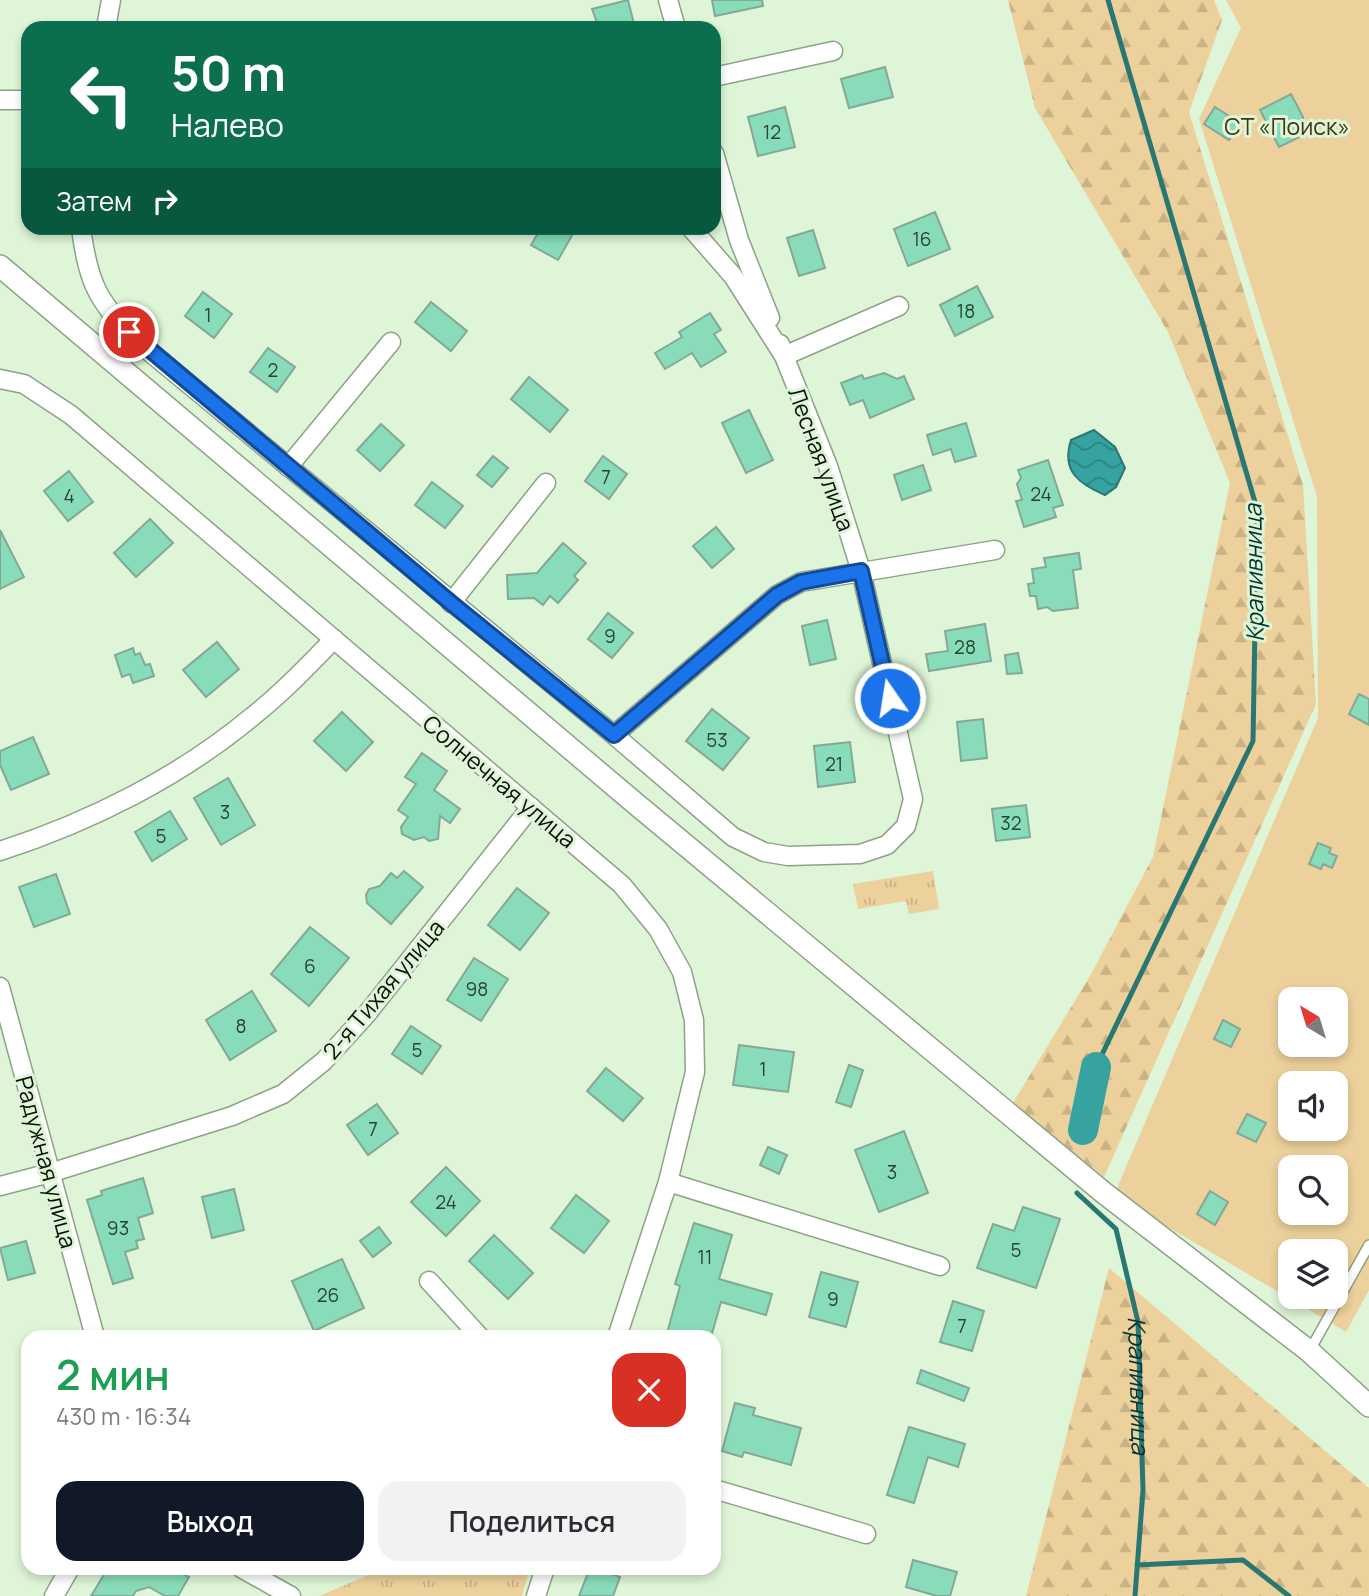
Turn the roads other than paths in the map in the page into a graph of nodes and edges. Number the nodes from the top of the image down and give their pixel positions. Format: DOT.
graph roads {
  1 [pos="111,0"];
  2 [pos="668,0"];
  3 [pos="107,21"];
  4 [pos="674,21"];
  5 [pos="833,51"];
  6 [pos="721,75"];
  7 [pos="0,100"];
  8 [pos="21,100"];
  9 [pos="721,177"];
  10 [pos="81,235"];
  11 [pos="697,235"];
  12 [pos="0,266"];
  13 [pos="899,306"];
  14 [pos="391,342"];
  15 [pos="784,356"];
  16 [pos="0,379"];
  17 [pos="288,467"];
  18 [pos="546,482"];
  19 [pos="995,550"];
  20 [pos="861,571"];
  21 [pos="451,603"];
  22 [pos="334,639"];
  23 [pos="614,735"];
  24 [pos="531,807"];
  25 [pos="0,851"];
  26 [pos="0,986"];
  27 [pos="50,1173"];
  28 [pos="668,1182"];
  29 [pos="0,1186"];
  30 [pos="1369,1245"];
  31 [pos="940,1266"];
  32 [pos="429,1281"];
  33 [pos="93,1330"];
  34 [pos="474,1330"];
  35 [pos="619,1330"];
  36 [pos="1309,1351"];
  37 [pos="1369,1406"];
  38 [pos="721,1491"];
  39 [pos="866,1534"];
  40 [pos="66,1575"];
  41 [pos="254,1575"];
  42 [pos="542,1575"];
  43 [pos="54,1596"];
  44 [pos="291,1596"];
  45 [pos="536,1596"];
  1 -- 3 [label="street"];
  2 -- 4 [label="street"];
  5 -- 6 [label="street"];
  7 -- 8 [label="street"];
  9 -- 15 [label="street"];
  10 -- 17 [label="street"];
  11 -- 15 [label="street, Лесная улица"];
  12 -- 36 [label="street"];
  13 -- 15 [label="street"];
  14 -- 17 [label="street"];
  15 -- 20 [label="street, Лесная улица"];
  16 -- 22 [label="street, Солнечная улица"];
  17 -- 21 [label="street"];
  18 -- 21 [label="street"];
  19 -- 20 [label="street"];
  20 -- 23 [label="street"];
  20 -- 23 [label="street, Лесная улица"];
  21 -- 23 [label="street"];
  22 -- 24 [label="street, Солнечная улица"];
  22 -- 25 [label="street"];
  24 -- 27 [label="street, 2-я Тихая улица"];
  24 -- 28 [label="street, Солнечная улица"];
  26 -- 27 [label="street, Радужная улица"];
  27 -- 29 [label="street, 2-я Тихая улица"];
  27 -- 33 [label="street, Радужная улица"];
  28 -- 31 [label="street"];
  28 -- 35 [label="street, Солнечная улица"];
  30 -- 36 [label="lane"];
  32 -- 34 [label="street"];
  36 -- 37 [label="street"];
  38 -- 39 [label="street"];
  40 -- 43 [label="street"];
  41 -- 44 [label="street"];
  42 -- 45 [label="street"];
}
